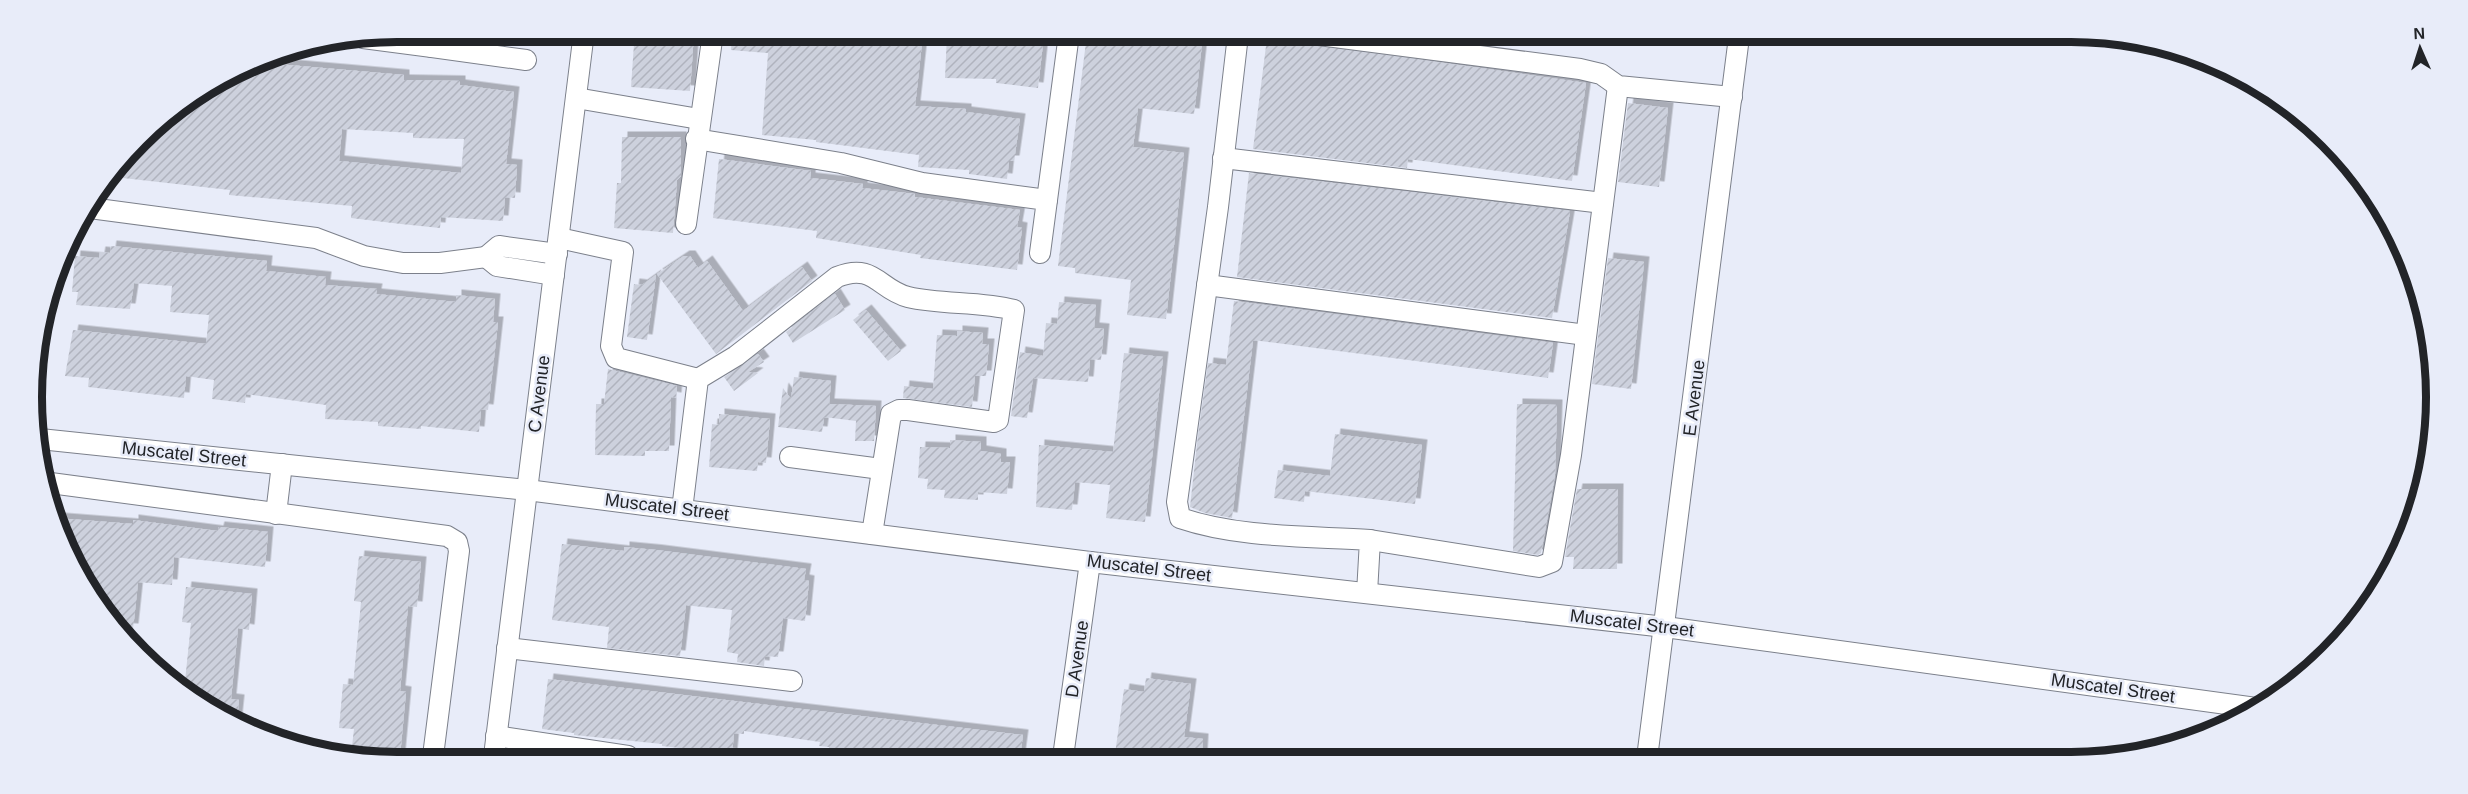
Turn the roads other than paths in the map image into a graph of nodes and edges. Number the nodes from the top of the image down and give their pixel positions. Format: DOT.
graph roads {
  1 [pos="447,42"];
  2 [pos="583,42"];
  3 [pos="711,42"];
  4 [pos="1069,42"];
  5 [pos="1237,42"];
  6 [pos="1373,42"];
  7 [pos="1738,42"];
  8 [pos="526,60"];
  9 [pos="1618,87"];
  10 [pos="1732,97"];
  11 [pos="576,98"];
  12 [pos="699,119"];
  13 [pos="696,139"];
  14 [pos="1223,158"];
  15 [pos="1047,200"];
  16 [pos="1603,203"];
  17 [pos="96,209"];
  18 [pos="686,224"];
  19 [pos="558,246"];
  20 [pos="1040,253"];
  21 [pos="486,257"];
  22 [pos="554,275"];
  23 [pos="1207,285"];
  24 [pos="1586,335"];
  25 [pos="698,379"];
  26 [pos="45,439"];
  27 [pos="790,456"];
  28 [pos="282,464"];
  29 [pos="881,470"];
  30 [pos="53,483"];
  31 [pos="527,490"];
  32 [pos="682,510"];
  33 [pos="276,514"];
  34 [pos="872,534"];
  35 [pos="1370,540"];
  36 [pos="1090,562"];
  37 [pos="1367,593"];
  38 [pos="1665,627"];
  39 [pos="507,648"];
  40 [pos="792,681"];
  41 [pos="2244,706"];
  42 [pos="495,746"];
  43 [pos="434,752"];
  44 [pos="575,752"];
  45 [pos="1065,752"];
  46 [pos="1648,752"];
  1 -- 8 [label="street"];
  2 -- 11 [label="street, C Avenue"];
  3 -- 12 [label="street"];
  4 -- 15 [label="street"];
  5 -- 14 [label="street"];
  6 -- 9 [label="street"];
  7 -- 10 [label="street, E Avenue"];
  9 -- 10 [label="street"];
  9 -- 16 [label="street"];
  10 -- 38 [label="street, E Avenue"];
  11 -- 12 [label="street"];
  11 -- 19 [label="street, C Avenue"];
  12 -- 13 [label="street"];
  13 -- 15 [label="street"];
  13 -- 18 [label="street"];
  14 -- 16 [label="street"];
  14 -- 23 [label="street"];
  15 -- 20 [label="street"];
  16 -- 24 [label="street"];
  17 -- 21 [label="street"];
  19 -- 21 [label="street"];
  19 -- 22 [label="street, C Avenue"];
  19 -- 25 [label="street"];
  21 -- 22 [label="street"];
  22 -- 31 [label="street, C Avenue"];
  23 -- 24 [label="street"];
  23 -- 35 [label="street"];
  24 -- 35 [label="street"];
  25 -- 29 [label="street"];
  25 -- 32 [label="street"];
  26 -- 28 [label="street, Muscatel Street"];
  27 -- 29 [label="street"];
  28 -- 31 [label="street, Muscatel Street"];
  28 -- 33 [label="street"];
  29 -- 34 [label="street"];
  30 -- 33 [label="street"];
  31 -- 32 [label="street, Muscatel Street"];
  31 -- 39 [label="street, C Avenue"];
  32 -- 34 [label="street, Muscatel Street"];
  33 -- 43 [label="street"];
  34 -- 36 [label="street, Muscatel Street"];
  35 -- 37 [label="street"];
  36 -- 37 [label="street, Muscatel Street"];
  36 -- 45 [label="street, D Avenue"];
  37 -- 38 [label="street, Muscatel Street"];
  38 -- 41 [label="street, Muscatel Street"];
  38 -- 46 [label="street, E Avenue"];
  39 -- 40 [label="street"];
  39 -- 42 [label="street, C Avenue"];
  42 -- 44 [label="street"];
}
